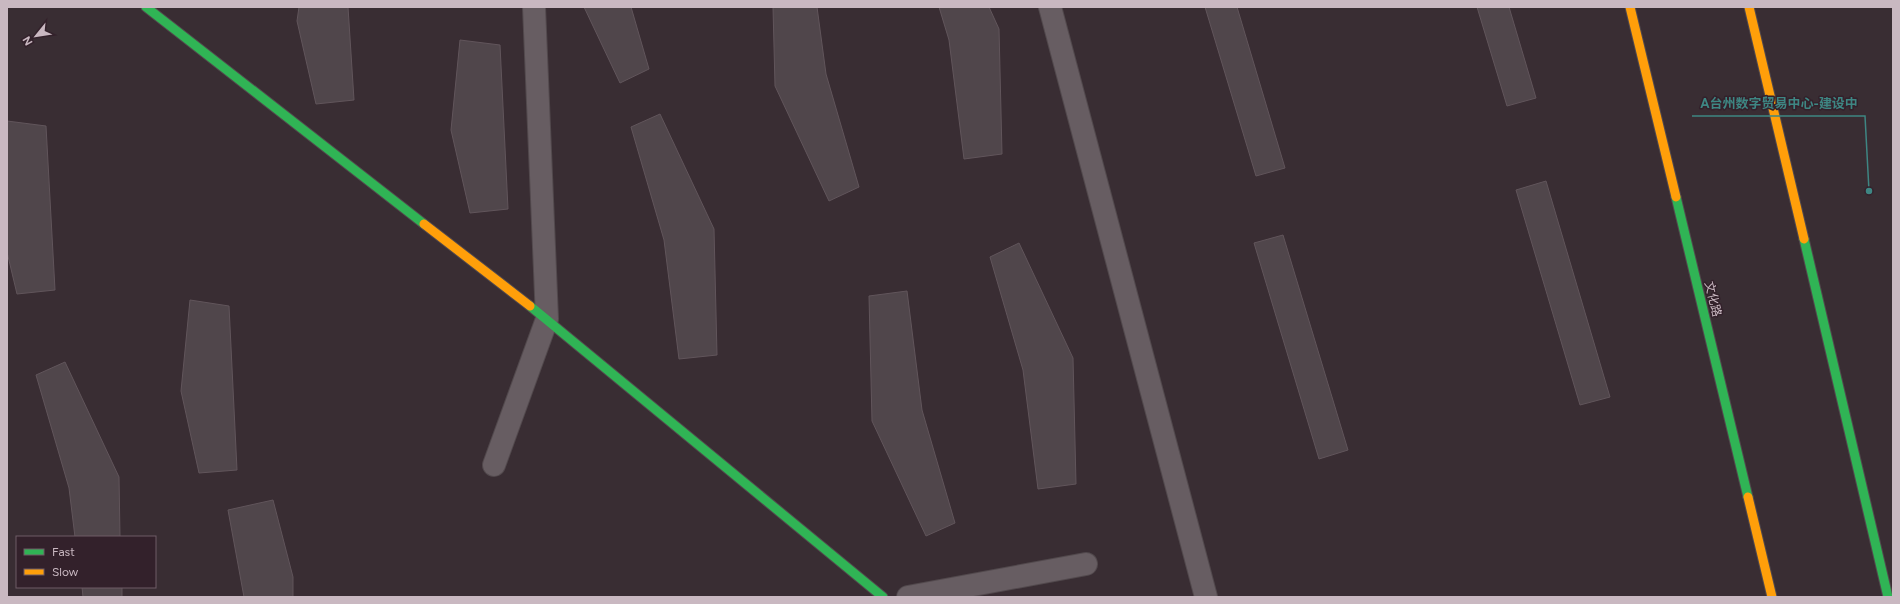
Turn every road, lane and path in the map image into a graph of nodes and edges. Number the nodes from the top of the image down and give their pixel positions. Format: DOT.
graph roads {
  1 [pos="146,7"];
  2 [pos="534,7"];
  3 [pos="1050,7"];
  4 [pos="1630,7"];
  5 [pos="1749,7"];
  6 [pos="547,319"];
  7 [pos="494,465"];
  8 [pos="1086,564"];
  9 [pos="883,597"];
  10 [pos="908,597"];
  11 [pos="1206,597"];
  12 [pos="1772,597"];
  13 [pos="1888,597"];
  1 -- 6 [label="main road"];
  2 -- 6 [label="street"];
  3 -- 11 [label="street"];
  4 -- 12 [label="main road, 文化路"];
  5 -- 13 [label="main road"];
  6 -- 7 [label="street"];
  6 -- 9 [label="main road"];
  8 -- 10 [label="street"];
}
